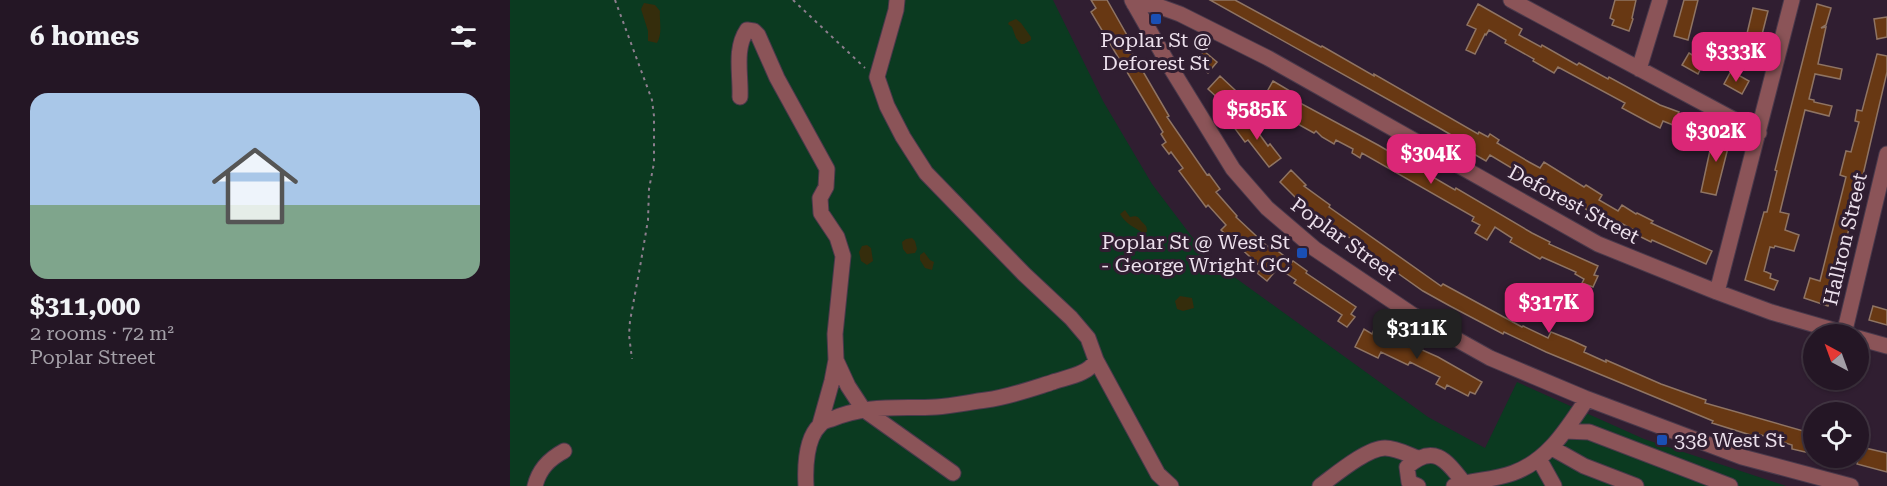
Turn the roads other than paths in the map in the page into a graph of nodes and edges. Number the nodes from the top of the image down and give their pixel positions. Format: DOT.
graph roads {
  1 [pos="897,0"];
  2 [pos="1511,0"];
  3 [pos="1660,0"];
  4 [pos="1792,0"];
  5 [pos="1133,2"];
  6 [pos="1640,69"];
  7 [pos="740,97"];
  8 [pos="1759,133"];
  9 [pos="1887,154"];
  10 [pos="1716,292"];
  11 [pos="1812,324"];
  12 [pos="1848,324"];
  13 [pos="1869,341"];
  14 [pos="1887,346"];
  15 [pos="836,360"];
  16 [pos="1096,360"];
  17 [pos="1587,399"];
  18 [pos="863,409"];
  19 [pos="820,424"];
  20 [pos="1565,431"];
  21 [pos="1552,448"];
  22 [pos="564,451"];
  23 [pos="1417,458"];
  24 [pos="1539,459"];
  25 [pos="953,473"];
  26 [pos="1329,483"];
  27 [pos="1459,484"];
  28 [pos="536,486"];
  29 [pos="806,486"];
  30 [pos="1171,486"];
  31 [pos="1418,486"];
  32 [pos="1554,486"];
  33 [pos="1636,486"];
  34 [pos="1730,486"];
  35 [pos="1851,486"];
  1 -- 16 [label="street"];
  2 -- 6 [label="street"];
  3 -- 6 [label="street"];
  4 -- 8 [label="street"];
  5 -- 10 [label="street, Deforest Street"];
  5 -- 17 [label="street, Poplar Street"];
  6 -- 8 [label="street"];
  7 -- 15 [label="street"];
  8 -- 10 [label="street"];
  9 -- 12 [label="street, Hallron Street"];
  10 -- 11 [label="street, Deforest Street"];
  13 -- 14 [label="street"];
  15 -- 18 [label="street"];
  15 -- 19 [label="street"];
  16 -- 18 [label="street"];
  16 -- 30 [label="street"];
  17 -- 20 [label="street"];
  17 -- 35 [label="street, Poplar Street"];
  18 -- 19 [label="street"];
  18 -- 25 [label="street"];
  19 -- 29 [label="street"];
  20 -- 21 [label="street"];
  20 -- 34 [label="street"];
  21 -- 24 [label="street"];
  21 -- 33 [label="street"];
  22 -- 28 [label="street"];
  23 -- 26 [label="street"];
  23 -- 27 [label="street"];
  23 -- 31 [label="street"];
  24 -- 27 [label="street"];
  24 -- 32 [label="street"];
}
